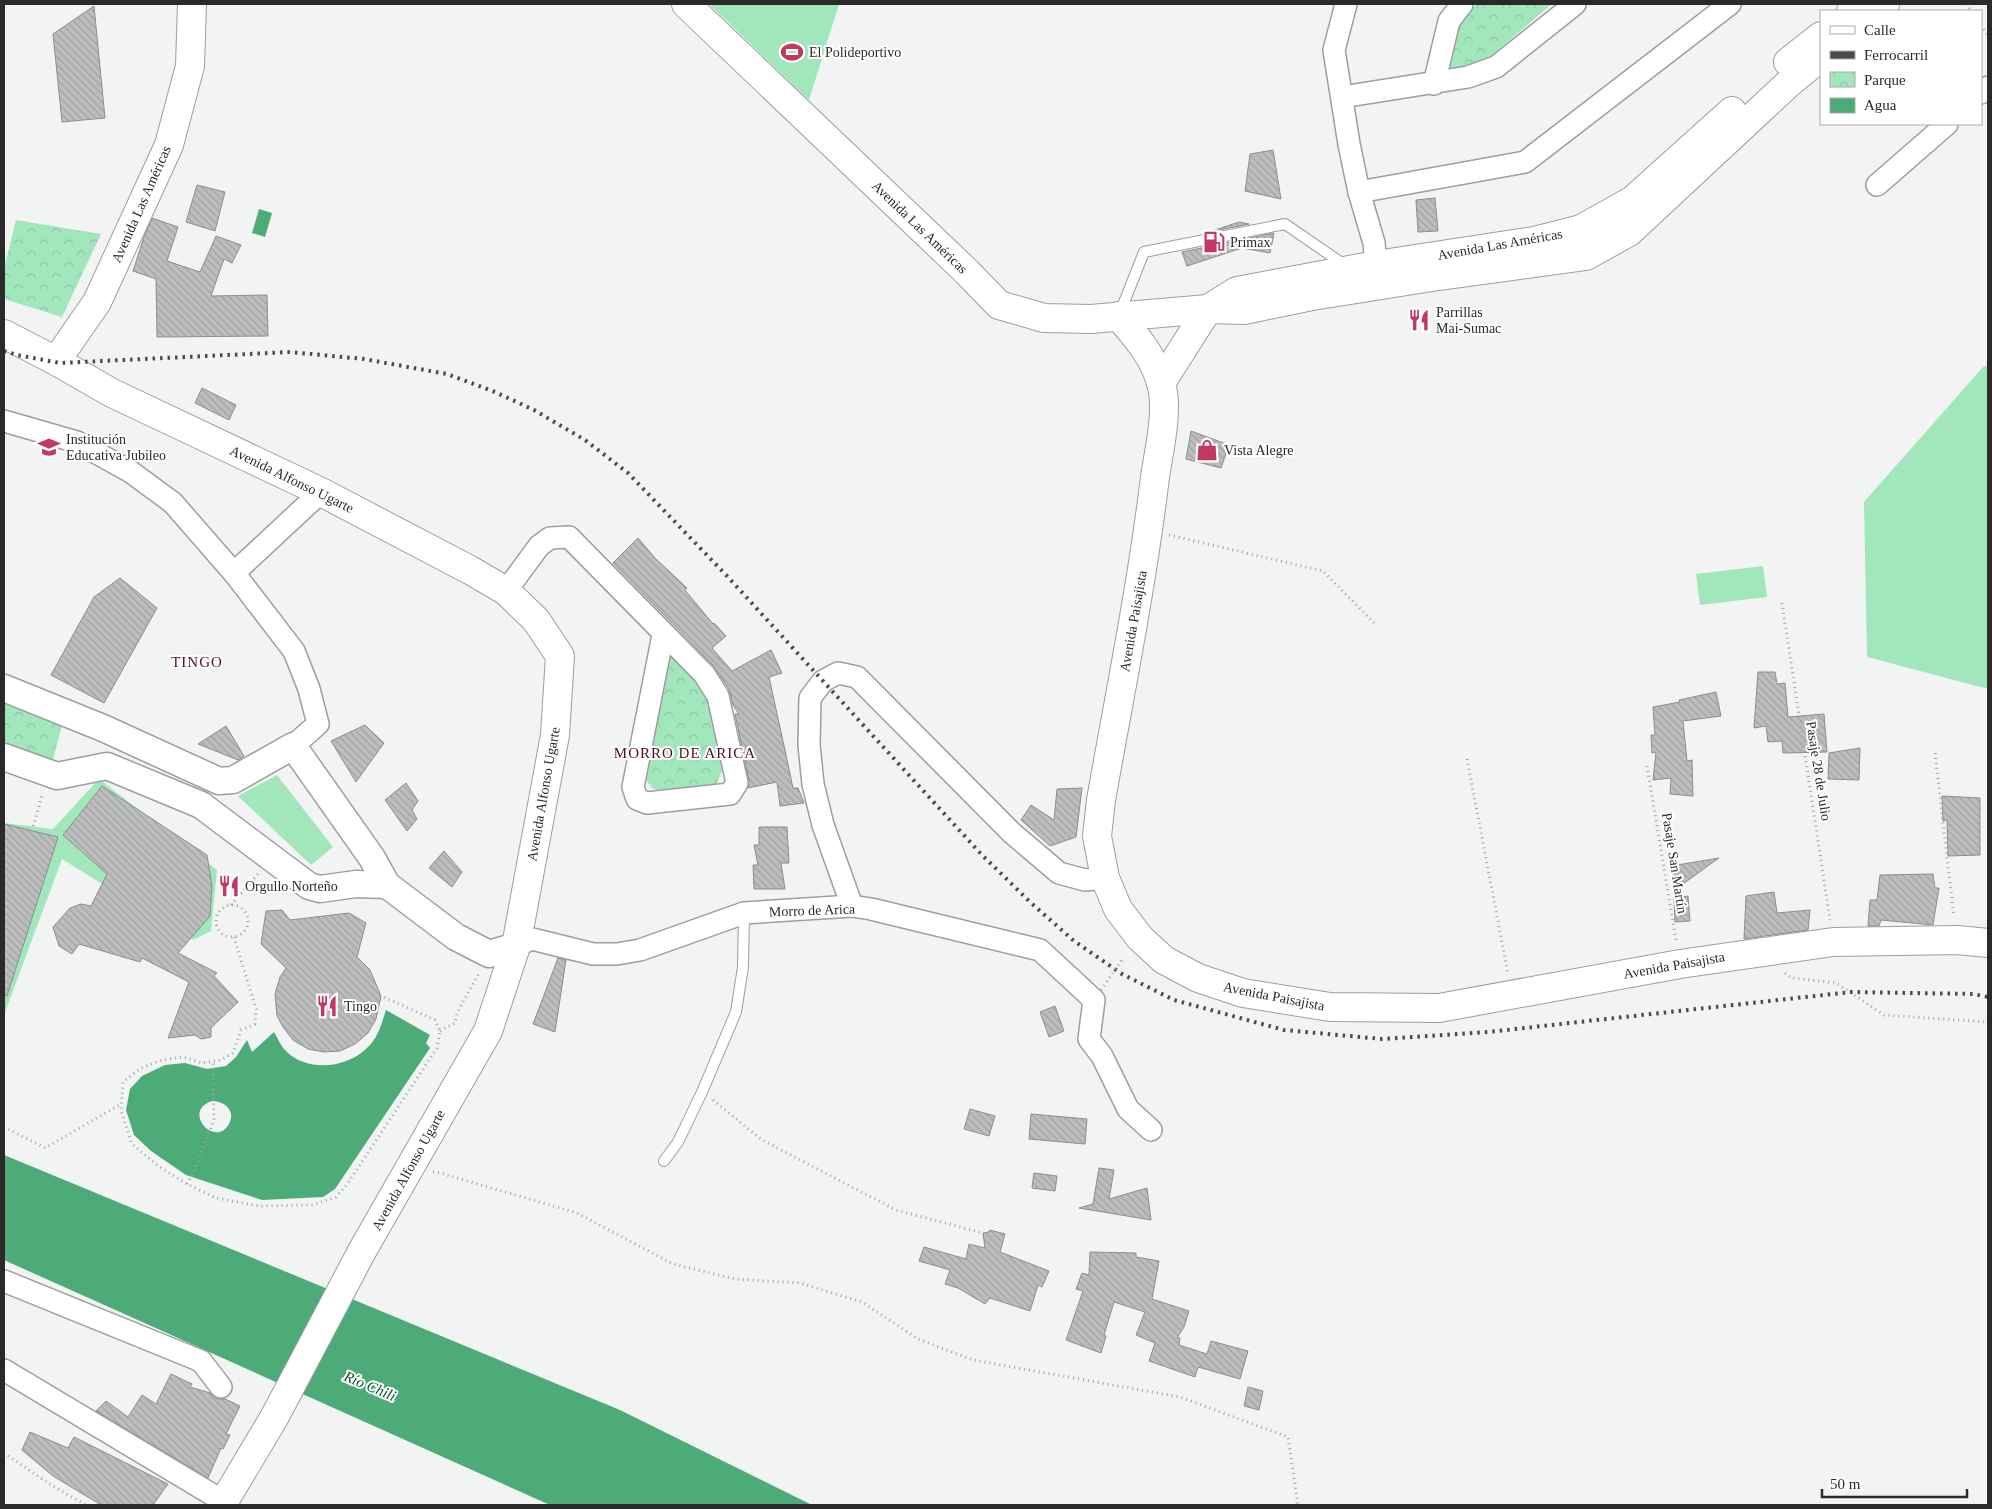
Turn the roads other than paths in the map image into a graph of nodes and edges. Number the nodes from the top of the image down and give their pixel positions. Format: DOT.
graph roads {
  1 [pos="192,4"];
  2 [pos="686,4"];
  3 [pos="1346,4"];
  4 [pos="1462,4"];
  5 [pos="1575,4"];
  6 [pos="1730,4"];
  7 [pos="1820,37"];
  8 [pos="1820,58"];
  9 [pos="1434,84"];
  10 [pos="1342,97"];
  11 [pos="1945,125"];
  12 [pos="1877,185"];
  13 [pos="1359,192"];
  14 [pos="1364,268"];
  15 [pos="1208,309"];
  16 [pos="1118,316"];
  17 [pos="4,334"];
  18 [pos="56,361"];
  19 [pos="1161,383"];
  20 [pos="4,421"];
  21 [pos="321,492"];
  22 [pos="234,573"];
  23 [pos="506,592"];
  24 [pos="663,635"];
  25 [pos="4,688"];
  26 [pos="103,728"];
  27 [pos="293,746"];
  28 [pos="4,757"];
  29 [pos="94,769"];
  30 [pos="218,781"];
  31 [pos="201,805"];
  32 [pos="1105,878"];
  33 [pos="388,885"];
  34 [pos="852,906"];
  35 [pos="744,914"];
  36 [pos="1988,943"];
  37 [pos="516,946"];
  38 [pos="1151,1130"];
  39 [pos="664,1161"];
  40 [pos="4,1282"];
  41 [pos="4,1370"];
  42 [pos="221,1386"];
  43 [pos="223,1503"];
  1 -- 18 [label="main road, Avenida Las Américas"];
  2 -- 16 [label="main road, Avenida Las Américas"];
  3 -- 10 [label="street"];
  4 -- 9 [label="street"];
  5 -- 9 [label="street"];
  6 -- 13 [label="street"];
  7 -- 14 [label="main road, Avenida Las Américas"];
  8 -- 15 [label="main road, Avenida Las Américas"];
  9 -- 10 [label="street"];
  10 -- 13 [label="street"];
  11 -- 12 [label="street"];
  13 -- 14 [label="street"];
  14 -- 15 [label="main road, Avenida Las Américas"];
  14 -- 16 [label="lane"];
  15 -- 16 [label="main road, Avenida Las Américas"];
  15 -- 19 [label="main road"];
  16 -- 19 [label="main road, Avenida Paisajista"];
  17 -- 18 [label="main road, Avenida Alfonso Ugarte"];
  18 -- 21 [label="main road, Avenida Alfonso Ugarte"];
  19 -- 32 [label="main road, Avenida Paisajista"];
  20 -- 22 [label="street"];
  21 -- 22 [label="street"];
  21 -- 23 [label="main road, Avenida Alfonso Ugarte"];
  22 -- 27 [label="street"];
  23 -- 24 [label="street"];
  23 -- 37 [label="main road, Avenida Alfonso Ugarte"];
  24 -- 24 [label="street"];
  25 -- 26 [label="street"];
  26 -- 29 [label="street"];
  26 -- 30 [label="street"];
  27 -- 30 [label="street"];
  27 -- 33 [label="street"];
  28 -- 29 [label="street"];
  29 -- 31 [label="street"];
  30 -- 31 [label="street"];
  31 -- 33 [label="street"];
  32 -- 34 [label="street"];
  32 -- 36 [label="main road, Avenida Paisajista"];
  33 -- 37 [label="street"];
  34 -- 35 [label="street, Morro de Arica"];
  34 -- 38 [label="street, Morro de Arica"];
  35 -- 37 [label="street, Morro de Arica"];
  35 -- 39 [label="lane"];
  37 -- 43 [label="main road, Avenida Alfonso Ugarte"];
  40 -- 42 [label="street"];
  41 -- 43 [label="street"];
}
